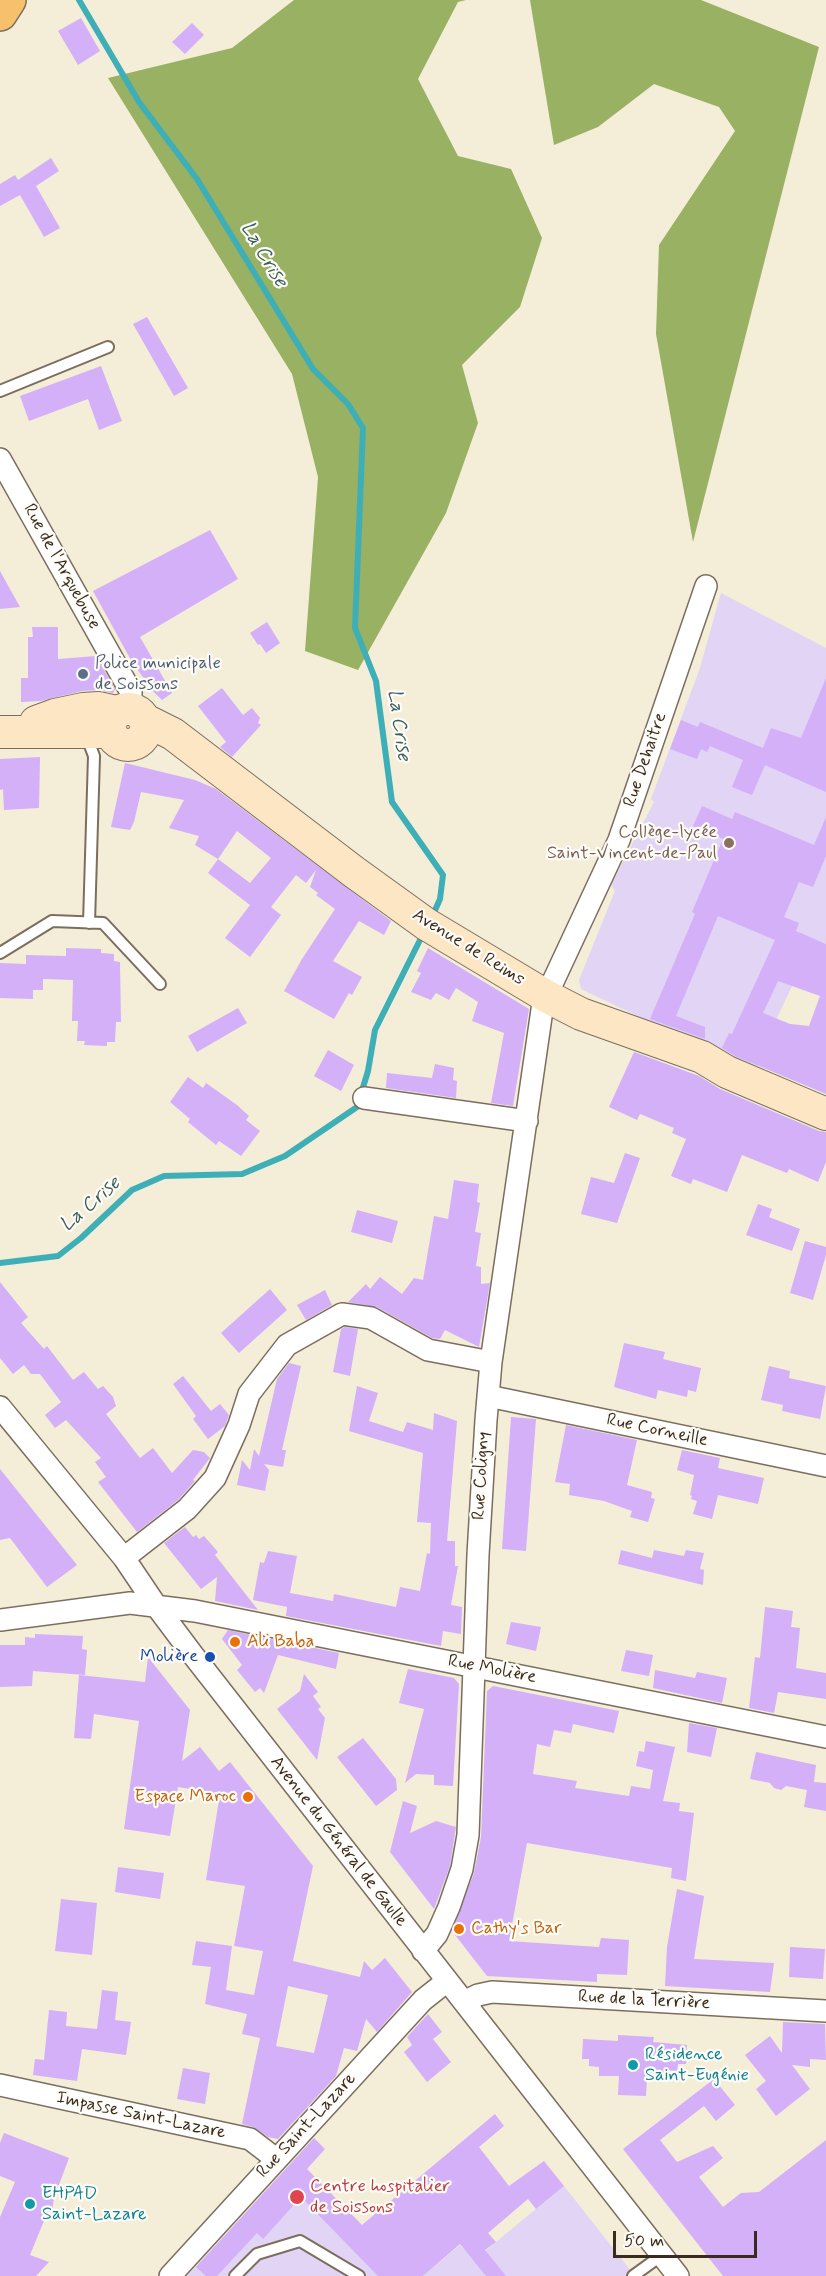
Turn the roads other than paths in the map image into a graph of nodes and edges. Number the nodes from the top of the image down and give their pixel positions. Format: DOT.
graph roads {
  1 [pos="9,0"];
  2 [pos="0,14"];
  3 [pos="108,347"];
  4 [pos="0,391"];
  5 [pos="0,459"];
  6 [pos="706,586"];
  7 [pos="122,724"];
  8 [pos="6,731"];
  9 [pos="89,922"];
  10 [pos="0,953"];
  11 [pos="160,984"];
  12 [pos="546,996"];
  13 [pos="364,1098"];
  14 [pos="826,1114"];
  15 [pos="527,1121"];
  16 [pos="491,1362"];
  17 [pos="488,1396"];
  18 [pos="0,1407"];
  19 [pos="826,1466"];
  20 [pos="124,1558"];
  21 [pos="157,1607"];
  22 [pos="0,1620"];
  23 [pos="475,1667"];
  24 [pos="826,1737"];
  25 [pos="423,1951"];
  26 [pos="447,1981"];
  27 [pos="464,2002"];
  28 [pos="826,2011"];
  29 [pos="0,2085"];
  30 [pos="276,2159"];
  31 [pos="662,2255"];
  32 [pos="170,2276"];
  33 [pos="234,2276"];
  34 [pos="359,2276"];
  35 [pos="633,2276"];
  36 [pos="678,2276"];
  1 -- 2 [label="main road"];
  3 -- 4 [label="lane"];
  5 -- 7 [label="street, Rue de l'Arquebuse"];
  6 -- 12 [label="street, Rue Dehaitre"];
  7 -- 8 [label="main road"];
  7 -- 9 [label="lane"];
  7 -- 12 [label="main road, Avenue de Reims"];
  9 -- 10 [label="lane"];
  9 -- 11 [label="lane"];
  12 -- 14 [label="main road, Avenue de Reims"];
  12 -- 15 [label="street, Rue Coligny"];
  13 -- 15 [label="street"];
  15 -- 16 [label="street, Rue Coligny"];
  16 -- 17 [label="street, Rue Coligny"];
  16 -- 20 [label="street"];
  17 -- 19 [label="street, Rue Corneille"];
  17 -- 23 [label="street, Rue Coligny"];
  18 -- 20 [label="street, Avenue du Général de Gaulle"];
  20 -- 21 [label="street, Avenue du Général de Gaulle"];
  21 -- 22 [label="street, Rue Molière"];
  21 -- 23 [label="street, Rue Molière"];
  21 -- 25 [label="street, Avenue du Général de Gaulle"];
  23 -- 24 [label="street, Rue Molière"];
  23 -- 25 [label="street, Rue Coligny"];
  25 -- 26 [label="street, Avenue du Général de Gaulle"];
  26 -- 27 [label="street, Avenue du Général de Gaulle"];
  26 -- 30 [label="street, Rue Saint-Lazare"];
  27 -- 28 [label="street, Rue de la Terrière"];
  27 -- 31 [label="street, Avenue du Général de Gaulle"];
  29 -- 30 [label="street, Impasse Saint-Lazare"];
  30 -- 32 [label="street, Rue Saint-Lazare"];
  31 -- 35 [label="lane"];
  31 -- 36 [label="street, Avenue du Général de Gaulle"];
  33 -- 34 [label="lane"];
}
